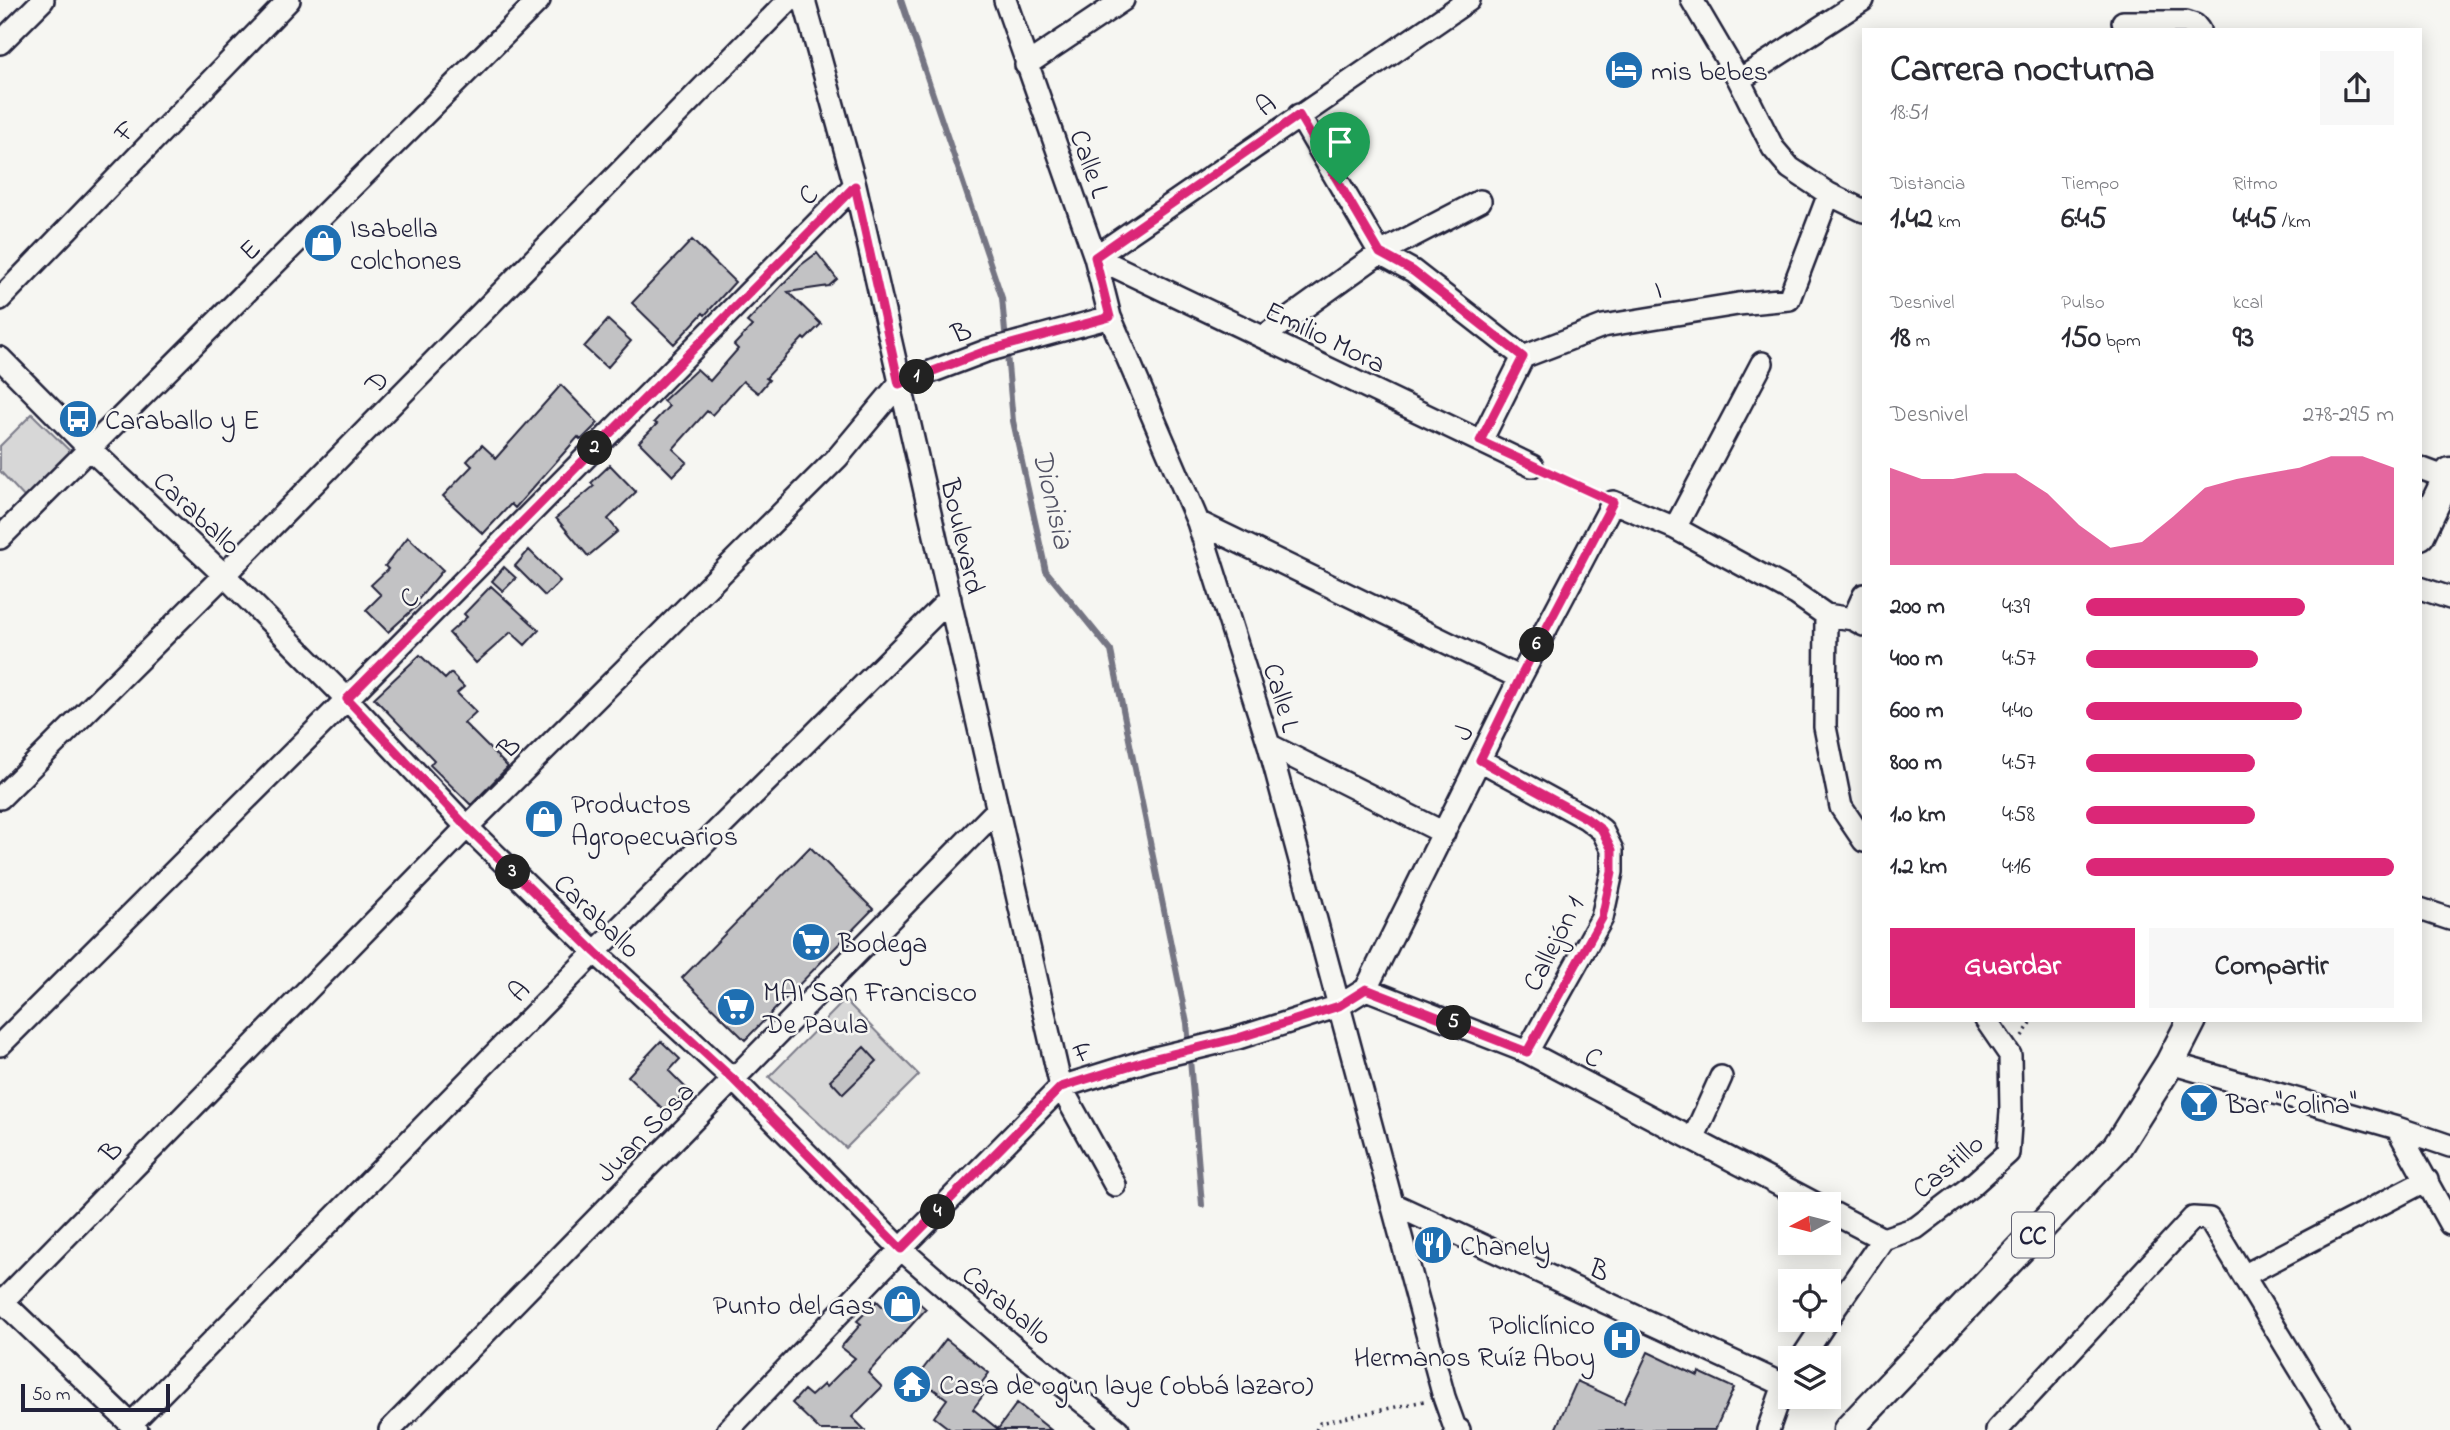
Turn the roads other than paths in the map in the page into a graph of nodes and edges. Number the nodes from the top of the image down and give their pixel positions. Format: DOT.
graph roads {
  1 [pos="43,0"];
  2 [pos="289,0"];
  3 [pos="538,0"];
  4 [pos="789,0"];
  5 [pos="804,0"];
  6 [pos="1005,0"];
  7 [pos="1123,0"];
  8 [pos="1469,0"];
  9 [pos="1692,0"];
  10 [pos="1863,0"];
  11 [pos="2123,22"];
  12 [pos="2197,28"];
  13 [pos="0,43"];
  14 [pos="1027,65"];
  15 [pos="1739,80"];
  16 [pos="1299,115"];
  17 [pos="855,186"];
  18 [pos="1829,194"];
  19 [pos="1480,201"];
  20 [pos="1862,210"];
  21 [pos="1380,253"];
  22 [pos="1095,257"];
  23 [pos="0,299"];
  24 [pos="1110,317"];
  25 [pos="1263,337"];
  26 [pos="1523,357"];
  27 [pos="0,358"];
  28 [pos="1762,363"];
  29 [pos="899,384"];
  30 [pos="1480,441"];
  31 [pos="89,448"];
  32 [pos="1532,466"];
  33 [pos="2422,468"];
  34 [pos="2449,475"];
  35 [pos="1198,522"];
  36 [pos="1675,528"];
  37 [pos="2422,531"];
  38 [pos="0,538"];
  39 [pos="224,575"];
  40 [pos="2422,590"];
  41 [pos="2450,597"];
  42 [pos="950,600"];
  43 [pos="1862,604"];
  44 [pos="1826,615"];
  45 [pos="1858,622"];
  46 [pos="1520,678"];
  47 [pos="347,699"];
  48 [pos="1269,745"];
  49 [pos="1480,760"];
  50 [pos="0,798"];
  51 [pos="996,811"];
  52 [pos="467,827"];
  53 [pos="1444,833"];
  54 [pos="1862,838"];
  55 [pos="2422,910"];
  56 [pos="2450,919"];
  57 [pos="595,952"];
  58 [pos="1366,989"];
  59 [pos="1339,1006"];
  60 [pos="1987,1022"];
  61 [pos="2191,1022"];
  62 [pos="0,1045"];
  63 [pos="1527,1052"];
  64 [pos="2170,1063"];
  65 [pos="1721,1077"];
  66 [pos="733,1079"];
  67 [pos="1061,1087"];
  68 [pos="2397,1128"];
  69 [pos="1693,1139"];
  70 [pos="2450,1146"];
  71 [pos="2427,1180"];
  72 [pos="1115,1185"];
  73 [pos="1793,1192"];
  74 [pos="1393,1204"];
  75 [pos="1841,1217"];
  76 [pos="2450,1224"];
  77 [pos="1883,1239"];
  78 [pos="901,1249"];
  79 [pos="2245,1275"];
  80 [pos="1841,1299"];
  81 [pos="1,1301"];
  82 [pos="1778,1377"];
  83 [pos="1778,1404"];
  84 [pos="1094,1423"];
  85 [pos="134,1427"];
  86 [pos="1457,1429"];
  87 [pos="390,1430"];
  88 [pos="729,1430"];
  89 [pos="1118,1430"];
  90 [pos="1768,1430"];
  91 [pos="1848,1430"];
  92 [pos="1997,1430"];
  93 [pos="2337,1430"];
  1 -- 13 [label="street"];
  2 -- 23 [label="street, F"];
  3 -- 31 [label="street, E"];
  4 -- 39 [label="street, D"];
  5 -- 17 [label="street, Boulevard"];
  6 -- 14 [label="street, Calle L"];
  7 -- 14 [label="street"];
  8 -- 16 [label="street, A"];
  9 -- 15 [label="street"];
  10 -- 15 [label="street"];
  11 -- 12 [label="street"];
  14 -- 22 [label="street, Calle L"];
  15 -- 18 [label="street"];
  16 -- 21 [label="street"];
  16 -- 22 [label="street, A"];
  17 -- 29 [label="street, Boulevard"];
  17 -- 47 [label="street, C"];
  18 -- 20 [label="street"];
  18 -- 26 [label="street, I"];
  19 -- 21 [label="street"];
  21 -- 25 [label="street"];
  21 -- 26 [label="street"];
  22 -- 24 [label="street, Calle L"];
  22 -- 25 [label="street, Emilio Mora"];
  24 -- 29 [label="street, B"];
  24 -- 35 [label="street, Calle L"];
  25 -- 30 [label="street, Emilio Mora"];
  26 -- 30 [label="street"];
  27 -- 31 [label="street, Caraballo"];
  28 -- 36 [label="street"];
  29 -- 42 [label="street, Boulevard"];
  29 -- 52 [label="street, B"];
  30 -- 32 [label="street, Emilio Mora"];
  31 -- 38 [label="street, E"];
  31 -- 39 [label="street, Caraballo"];
  33 -- 34 [label="street"];
  34 -- 37 [label="main road"];
  35 -- 46 [label="street"];
  35 -- 48 [label="street, Calle L"];
  36 -- 44 [label="street"];
  36 -- 46 [label="street, J"];
  39 -- 47 [label="street, Caraballo"];
  39 -- 50 [label="street, D"];
  40 -- 41 [label="street"];
  42 -- 51 [label="street, Boulevard"];
  42 -- 57 [label="street, A"];
  43 -- 45 [label="street"];
  44 -- 45 [label="street"];
  44 -- 54 [label="street"];
  46 -- 49 [label="street, J"];
  47 -- 52 [label="street, Caraballo"];
  47 -- 62 [label="street, C"];
  48 -- 53 [label="street"];
  48 -- 59 [label="street, Calle L"];
  49 -- 53 [label="street, J"];
  49 -- 63 [label="street, Callejón 1"];
  51 -- 66 [label="street, Juan Sosa"];
  51 -- 67 [label="street, Boulevard"];
  52 -- 57 [label="street, Caraballo"];
  52 -- 81 [label="street, B"];
  53 -- 58 [label="street, J"];
  55 -- 56 [label="street"];
  57 -- 66 [label="street, Caraballo"];
  57 -- 85 [label="street, A"];
  58 -- 59 [label="street"];
  58 -- 63 [label="street, C"];
  59 -- 67 [label="street, F"];
  59 -- 74 [label="street, Calle L"];
  60 -- 77 [label="street, Castillo"];
  61 -- 64 [label="main road, CC"];
  63 -- 69 [label="street, C"];
  64 -- 68 [label="street"];
  64 -- 91 [label="main road, CC"];
  65 -- 69 [label="street"];
  66 -- 78 [label="street, Caraballo"];
  66 -- 87 [label="street, Juan Sosa"];
  67 -- 72 [label="street, Boulevard"];
  67 -- 78 [label="street, F"];
  68 -- 70 [label="street"];
  68 -- 71 [label="street"];
  69 -- 73 [label="street, C"];
  71 -- 76 [label="street"];
  71 -- 79 [label="street"];
  74 -- 82 [label="street, B"];
  74 -- 86 [label="street, Calle L"];
  75 -- 77 [label="street"];
  77 -- 80 [label="street"];
  78 -- 84 [label="street, Caraballo"];
  78 -- 88 [label="street, F"];
  79 -- 92 [label="street"];
  79 -- 93 [label="street"];
  81 -- 85 [label="street"];
  83 -- 90 [label="street"];
  84 -- 89 [label="street, Caraballo"];
}
